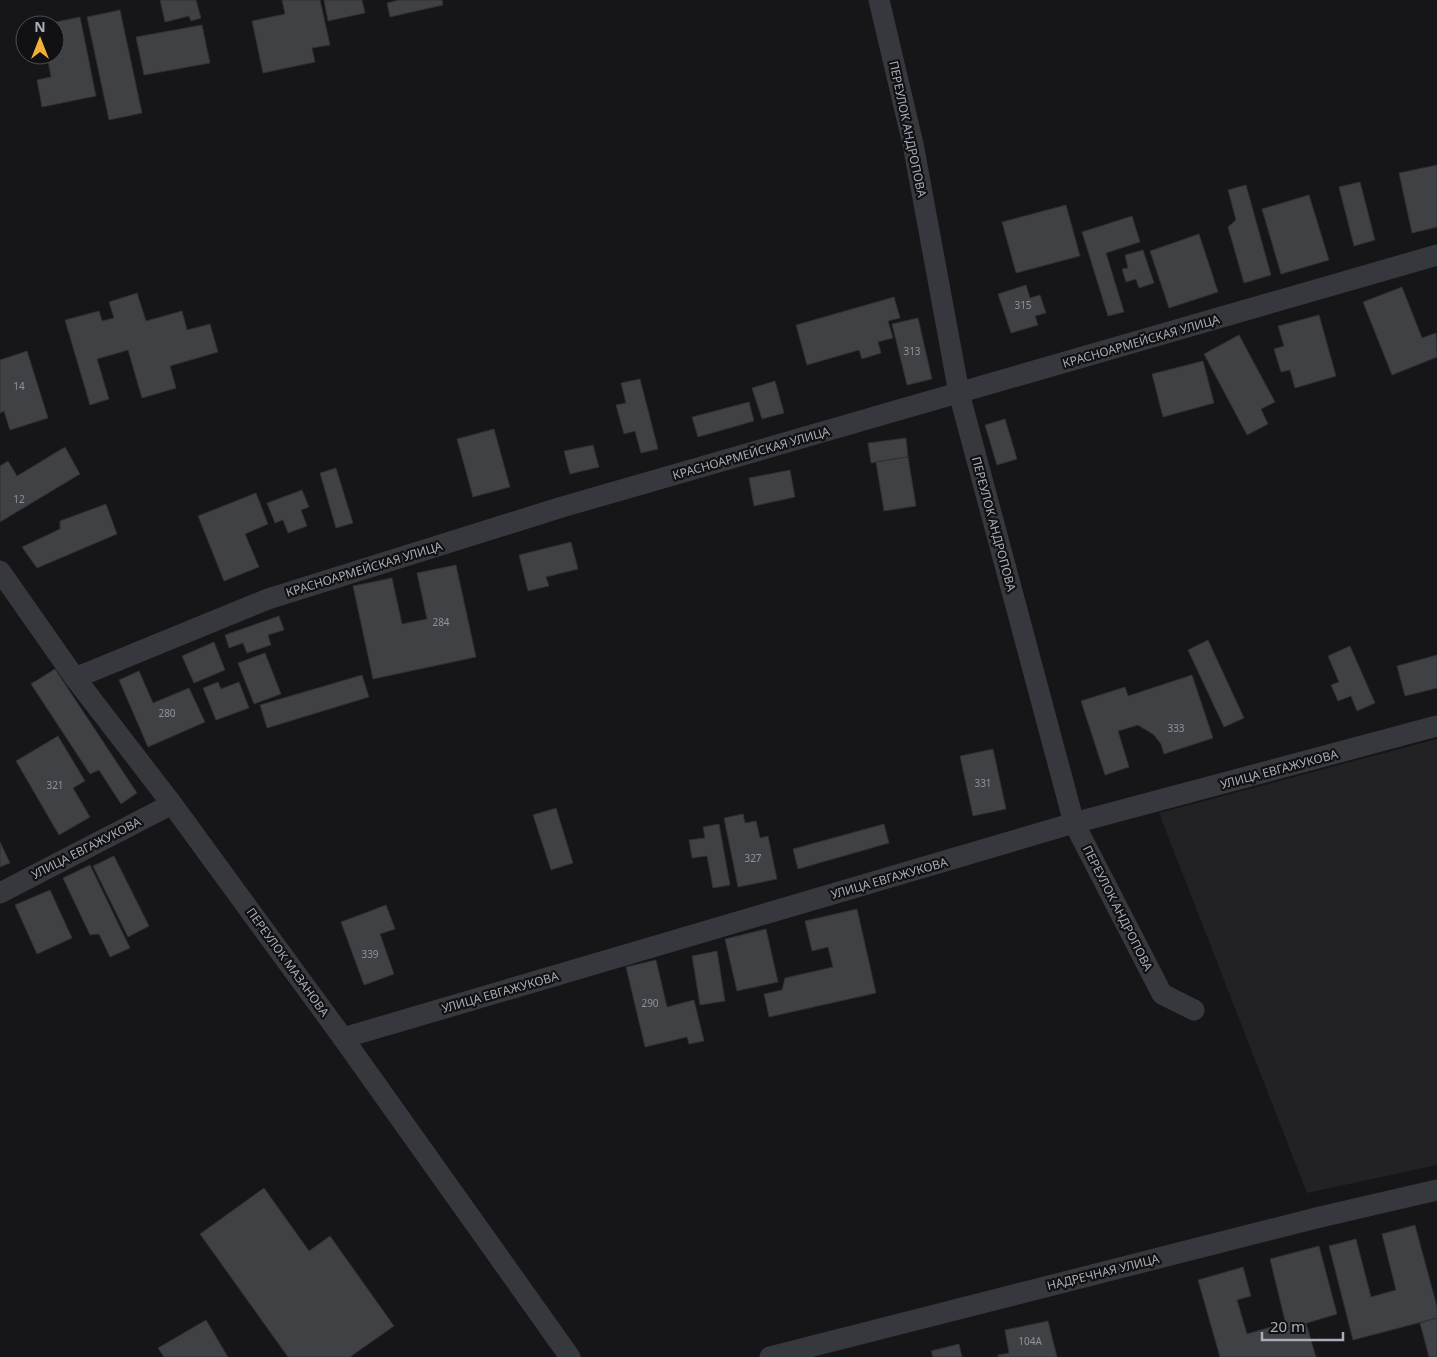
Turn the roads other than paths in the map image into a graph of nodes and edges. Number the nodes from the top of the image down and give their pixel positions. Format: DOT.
graph roads {
  1 [pos="879,0"];
  2 [pos="1437,255"];
  3 [pos="959,393"];
  4 [pos="0,571"];
  5 [pos="75,678"];
  6 [pos="1437,726"];
  7 [pos="172,804"];
  8 [pos="1074,823"];
  9 [pos="0,893"];
  10 [pos="1194,1010"];
  11 [pos="343,1038"];
  12 [pos="1437,1190"];
  13 [pos="570,1357"];
  14 [pos="770,1357"];
  1 -- 3 [label="street, ПЕРЕУЛОК АНДРОПОВА"];
  2 -- 3 [label="street, КРАСНОАРМЕЙСКАЯ УЛИЦА"];
  3 -- 5 [label="street, КРАСНОАРМЕЙСКАЯ УЛИЦА"];
  3 -- 8 [label="street, ПЕРЕУЛОК АНДРОПОВА"];
  4 -- 5 [label="street, ПЕРЕУЛОК МАЗАНОВА"];
  5 -- 7 [label="street, ПЕРЕУЛОК МАЗАНОВА"];
  6 -- 8 [label="street, УЛИЦА ЕВГАЖУКОВА"];
  7 -- 9 [label="street, УЛИЦА ЕВГАЖУКОВА"];
  7 -- 11 [label="street, ПЕРЕУЛОК МАЗАНОВА"];
  8 -- 10 [label="street, ПЕРЕУЛОК АНДРОПОВА"];
  8 -- 11 [label="street, УЛИЦА ЕВГАЖУКОВА"];
  11 -- 13 [label="street, ПЕРЕУЛОК МАЗАНОВА"];
  12 -- 14 [label="street, НАДРЕЧНАЯ УЛИЦА"];
}
